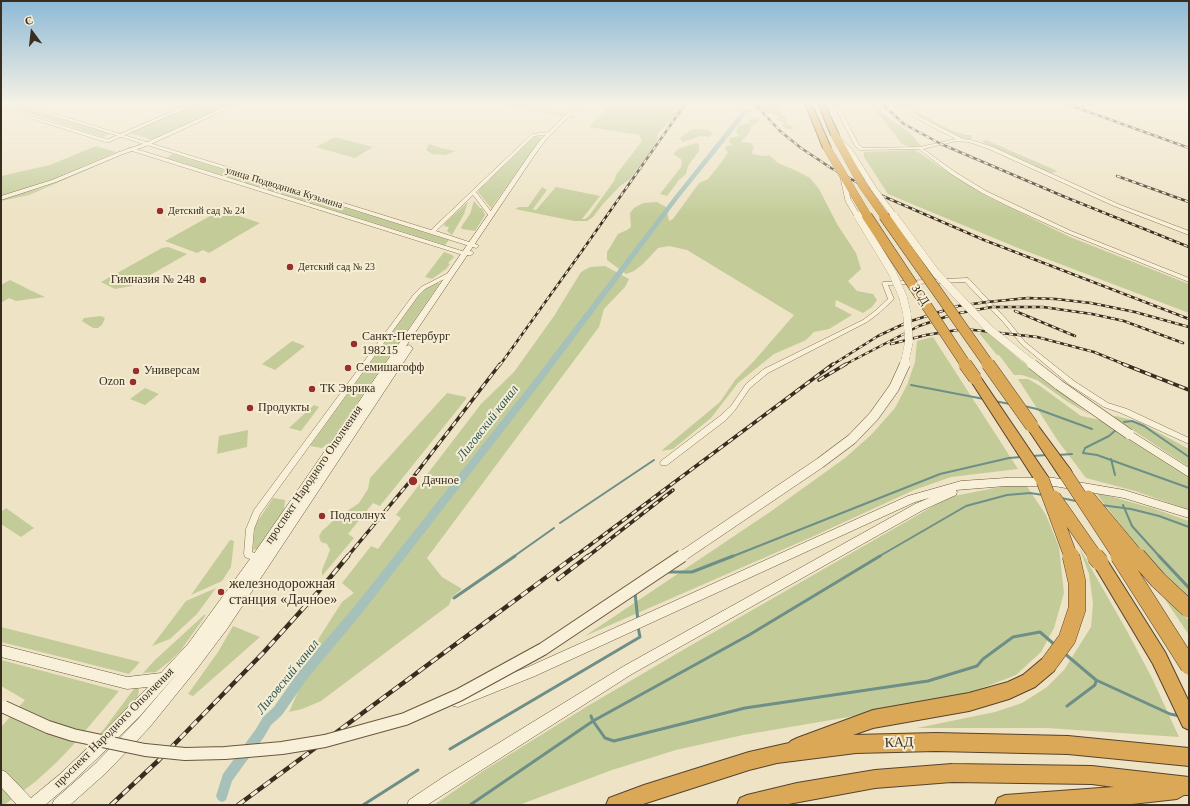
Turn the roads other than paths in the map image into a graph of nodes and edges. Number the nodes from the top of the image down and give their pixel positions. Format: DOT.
graph roads {
  1 [pos="107,141"];
  2 [pos="137,141"];
  3 [pos="155,141"];
  4 [pos="527,141"];
  5 [pos="544,141"];
  6 [pos="549,141"];
  7 [pos="824,141"];
  8 [pos="838,141"];
  9 [pos="840,141"];
  10 [pos="855,141"];
  11 [pos="958,141"];
  12 [pos="963,141"];
  13 [pos="114,143"];
  14 [pos="147,144"];
  15 [pos="121,145"];
  16 [pos="920,148"];
  17 [pos="131,149"];
  18 [pos="175,152"];
  19 [pos="161,159"];
  20 [pos="843,177"];
  21 [pos="473,192"];
  22 [pos="1,198"];
  23 [pos="491,215"];
  24 [pos="432,232"];
  25 [pos="1189,233"];
  26 [pos="471,249"];
  27 [pos="452,274"];
  28 [pos="1189,280"];
  29 [pos="1189,441"];
  30 [pos="664,463"];
  31 [pos="1065,473"];
  32 [pos="1189,473"];
  33 [pos="1043,481"];
  34 [pos="984,484"];
  35 [pos="1189,514"];
  36 [pos="262,559"];
  37 [pos="1189,609"];
  38 [pos="1,651"];
  39 [pos="1189,666"];
  40 [pos="164,679"];
  41 [pos="1,706"];
  42 [pos="405,718"];
  43 [pos="1189,721"];
  44 [pos="777,754"];
  45 [pos="1189,757"];
  46 [pos="1,777"];
  47 [pos="1189,788"];
  48 [pos="27,805"];
  49 [pos="34,805"];
  50 [pos="59,805"];
  51 [pos="414,805"];
  52 [pos="616,805"];
  53 [pos="747,805"];
  54 [pos="1005,805"];
  1 -- 13 [label="main road"];
  2 -- 14 [label="street, улица Подводника Кузьмина"];
  3 -- 14 [label="main road"];
  4 -- 21 [label="street"];
  5 -- 23 [label="main road, проспект Народного Ополчения"];
  6 -- 26 [label="main road, проспект Народного Ополчения"];
  7 -- 20 [label="highway, ЗСД, bridge"];
  8 -- 31 [label="highway, ЗСД, bridge"];
  9 -- 32 [label="main road, bridge"];
  10 -- 16 [label="street"];
  11 -- 16 [label="street"];
  12 -- 25 [label="street"];
  14 -- 17 [label="main road"];
  14 -- 18 [label="street, улица Подводника Кузьмина"];
  15 -- 17 [label="main road, улица Подводника Кузьмина"];
  16 -- 28 [label="street"];
  17 -- 19 [label="street, улица Подводника Кузьмина"];
  17 -- 22 [label="main road"];
  18 -- 19 [label="street"];
  18 -- 24 [label="street, улица Подводника Кузьмина"];
  19 -- 26 [label="street, улица Подводника Кузьмина"];
  20 -- 33 [label="highway, ЗСД, bridge"];
  20 -- 42 [label="main road, bridge"];
  21 -- 23 [label="street"];
  21 -- 24 [label="street"];
  23 -- 26 [label="main road, проспект Народного Ополчения"];
  24 -- 26 [label="street, улица Подводника Кузьмина"];
  26 -- 27 [label="main road, проспект Народного Ополчения"];
  26 -- 36 [label="main road, проспект Народного Ополчения"];
  27 -- 36 [label="main road, проспект Народного Ополчения"];
  27 -- 36 [label="street"];
  29 -- 30 [label="street"];
  31 -- 37 [label="highway, bridge"];
  31 -- 39 [label="highway, bridge"];
  33 -- 43 [label="highway, bridge"];
  33 -- 44 [label="highway, bridge"];
  34 -- 35 [label="main road"];
  34 -- 42 [label="main road, bridge"];
  34 -- 51 [label="main road"];
  36 -- 40 [label="main road, проспект Народного Ополчения"];
  36 -- 50 [label="main road, проспект Народного Ополчения"];
  38 -- 40 [label="main road"];
  40 -- 49 [label="main road, проспект Народного Ополчения"];
  41 -- 42 [label="main road, bridge"];
  44 -- 45 [label="highway, КАД"];
  44 -- 52 [label="highway, КАД"];
  46 -- 48 [label="main road"];
  47 -- 53 [label="highway"];
  47 -- 54 [label="highway"];
}
